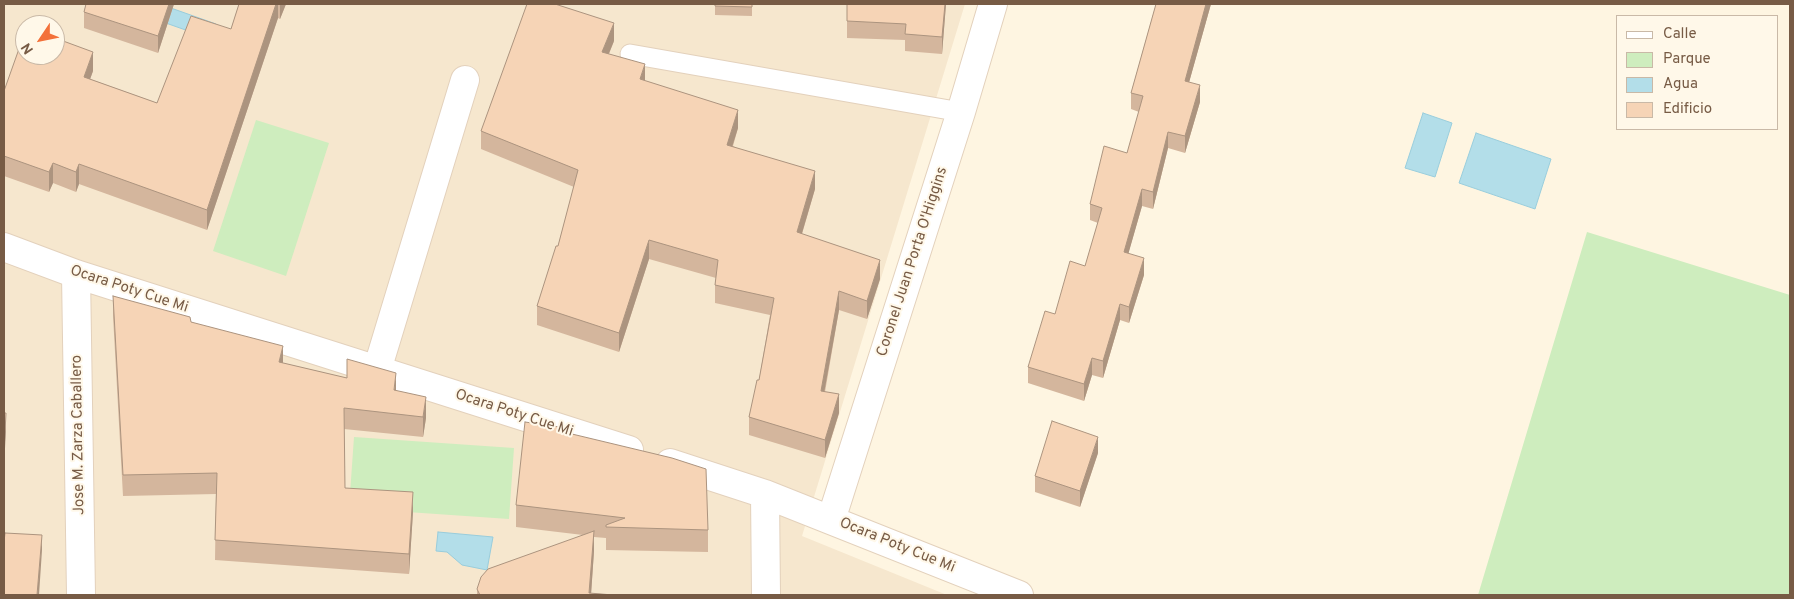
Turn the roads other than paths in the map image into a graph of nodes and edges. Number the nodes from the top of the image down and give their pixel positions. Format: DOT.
graph roads {
  1 [pos="993,4"];
  2 [pos="630,54"];
  3 [pos="465,80"];
  4 [pos="961,112"];
  5 [pos="4,247"];
  6 [pos="76,274"];
  7 [pos="377,370"];
  8 [pos="765,494"];
  9 [pos="831,520"];
  10 [pos="81,595"];
  11 [pos="766,595"];
  12 [pos="1019,595"];
  1 -- 4 [label="street, Coronel Juan Porta O'Higgins"];
  2 -- 4 [label="lane"];
  3 -- 7 [label="street"];
  4 -- 9 [label="street, Coronel Juan Porta O'Higgins"];
  5 -- 6 [label="street, Ocara Poty Cue Mi"];
  6 -- 7 [label="street, Ocara Poty Cue Mi"];
  6 -- 10 [label="street, Jose M. Zarza Caballero"];
  7 -- 8 [label="street, Ocara Poty Cue Mi"];
  8 -- 9 [label="street, Ocara Poty Cue Mi"];
  8 -- 11 [label="street"];
  9 -- 12 [label="street, Ocara Poty Cue Mi"];
}
